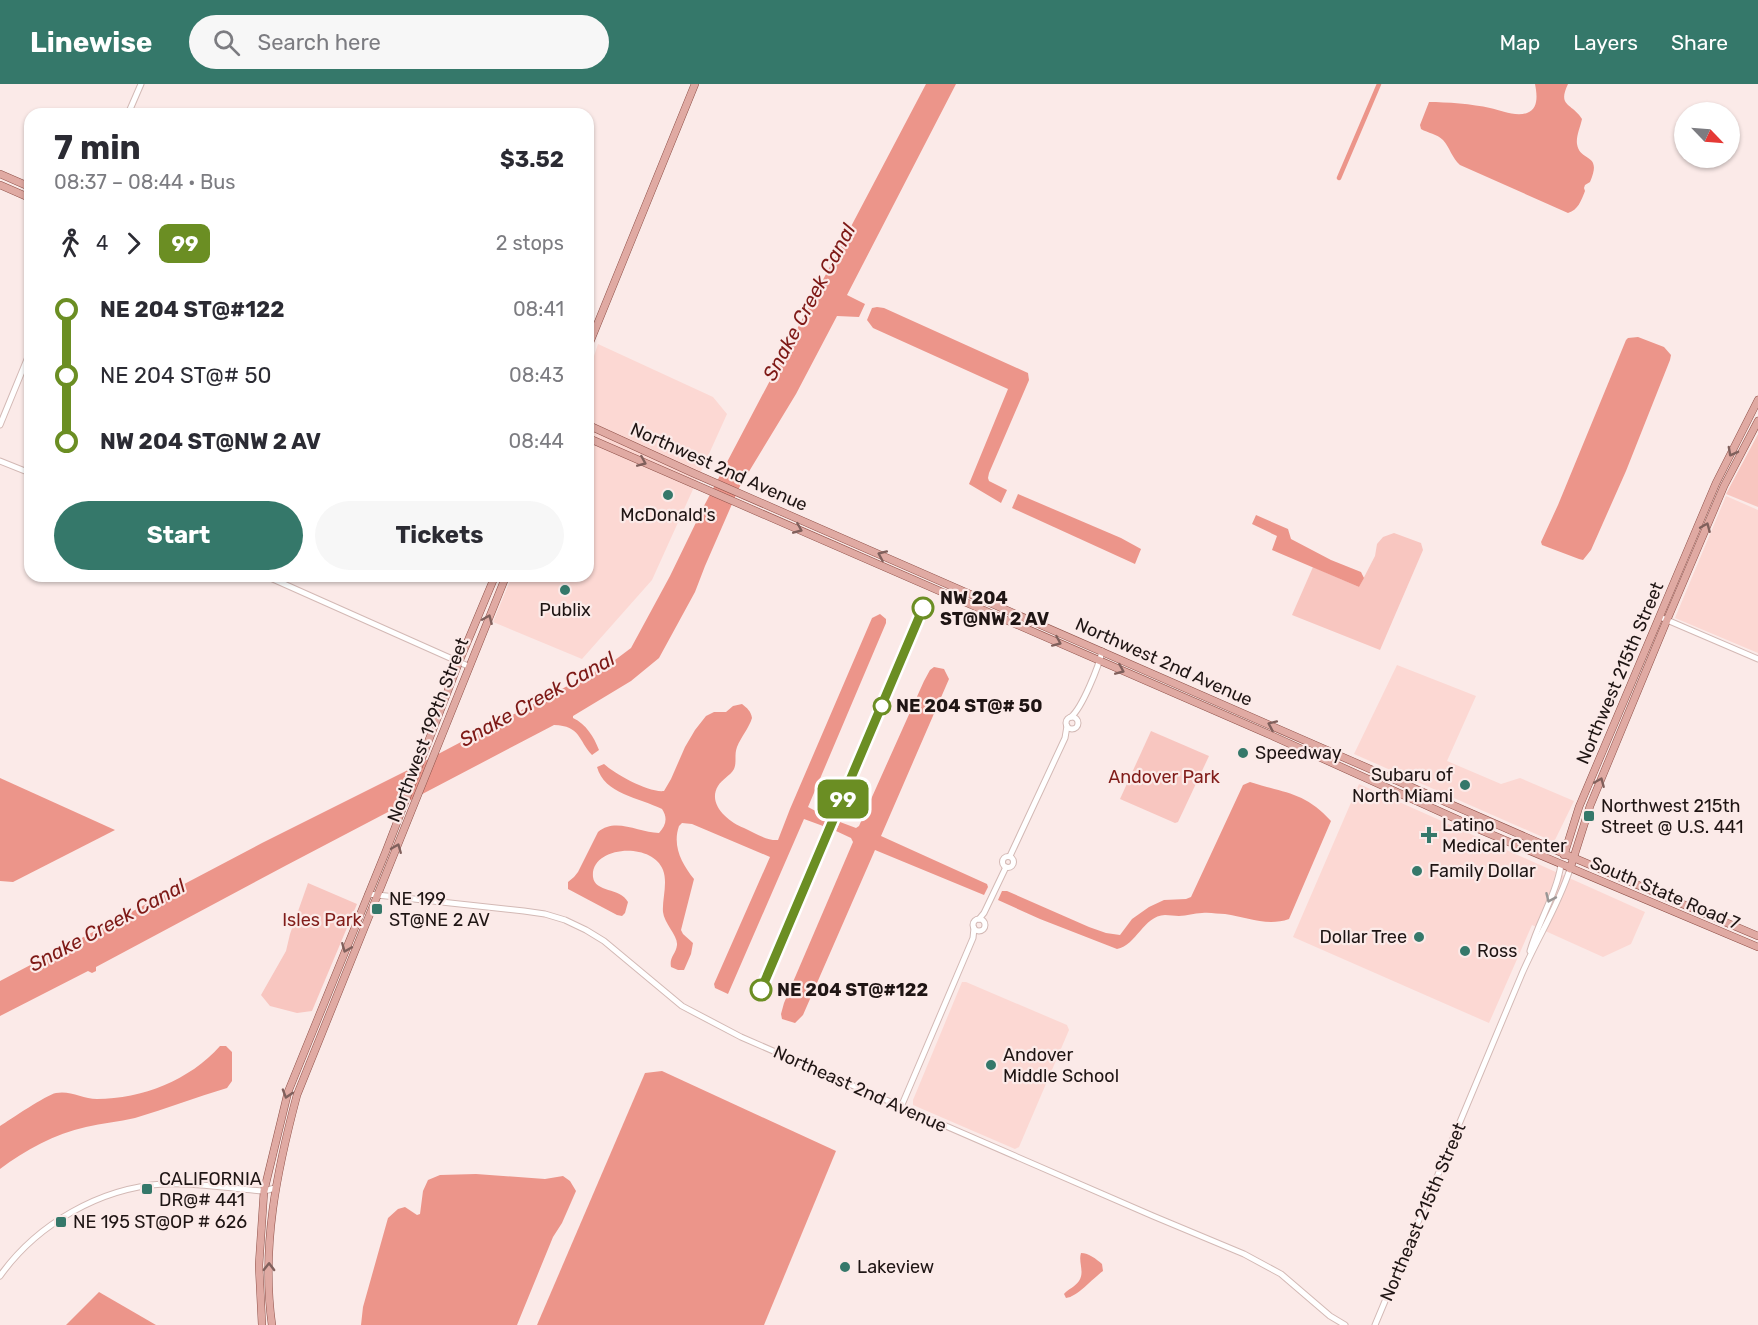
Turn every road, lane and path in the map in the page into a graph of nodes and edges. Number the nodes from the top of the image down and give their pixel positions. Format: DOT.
graph roads {
  1 [pos="141,84"];
  2 [pos="695,84"];
  3 [pos="131,108"];
  4 [pos="0,174"];
  5 [pos="24,184"];
  6 [pos="0,185"];
  7 [pos="24,195"];
  8 [pos="594,332"];
  9 [pos="24,367"];
  10 [pos="1758,400"];
  11 [pos="1758,421"];
  12 [pos="0,425"];
  13 [pos="594,428"];
  14 [pos="594,441"];
  15 [pos="0,460"];
  16 [pos="24,471"];
  17 [pos="279,582"];
  18 [pos="492,582"];
  19 [pos="503,582"];
  20 [pos="1663,618"];
  21 [pos="1104,652"];
  22 [pos="1758,659"];
  23 [pos="1100,661"];
  24 [pos="459,662"];
  25 [pos="468,666"];
  26 [pos="1078,711"];
  27 [pos="1071,717"];
  28 [pos="1077,721"];
  29 [pos="1070,727"];
  30 [pos="1602,753"];
  31 [pos="1611,757"];
  32 [pos="1564,853"];
  33 [pos="1573,857"];
  34 [pos="1561,865"];
  35 [pos="1570,869"];
  36 [pos="368,894"];
  37 [pos="378,895"];
  38 [pos="981,920"];
  39 [pos="977,929"];
  40 [pos="1733,937"];
  41 [pos="1756,937"];
  42 [pos="1750,944"];
  43 [pos="1758,947"];
  44 [pos="1526,964"];
  45 [pos="1471,1099"];
  46 [pos="901,1107"];
  47 [pos="275,1188"];
  48 [pos="264,1191"];
  49 [pos="0,1276"];
  50 [pos="262,1325"];
  51 [pos="272,1325"];
  52 [pos="1345,1325"];
  53 [pos="1375,1325"];
  1 -- 3 [label="street"];
  2 -- 8 [label="main road"];
  4 -- 5 [label="main road"];
  6 -- 7 [label="main road"];
  9 -- 12 [label="street"];
  10 -- 20 [label="main road, Northwest 215th Street, one-way"];
  20 -- 11 [label="main road, Northwest 215th Street, one-way"];
  21 -- 13 [label="main road, Northwest 2nd Avenue, one-way"];
  14 -- 23 [label="main road, Northwest 2nd Avenue, one-way"];
  15 -- 16 [label="street"];
  17 -- 24 [label="street"];
  18 -- 24 [label="main road, Northwest 199th Street"];
  25 -- 19 [label="main road, Northwest 199th Street, one-way"];
  20 -- 22 [label="street"];
  20 -- 30 [label="main road, Northwest 215th Street"];
  20 -- 31 [label="main road, Northwest 215th Street"];
  21 -- 23 [label="street"];
  32 -- 21 [label="main road, Northwest 2nd Avenue, one-way"];
  23 -- 26 [label="street"];
  23 -- 34 [label="main road, Northwest 2nd Avenue, one-way"];
  24 -- 25 [label="street"];
  24 -- 36 [label="main road, Northwest 199th Street"];
  37 -- 25 [label="main road, Northwest 199th Street, one-way"];
  26 -- 27 [label="street"];
  26 -- 28 [label="street"];
  27 -- 28 [label="street"];
  27 -- 29 [label="street"];
  28 -- 29 [label="street"];
  29 -- 38 [label="street"];
  30 -- 31 [label="main road"];
  30 -- 32 [label="main road, Northwest 215th Street"];
  33 -- 31 [label="main road, Northwest 215th Street, one-way"];
  32 -- 33 [label="main road, South State Road 7"];
  32 -- 34 [label="main road, Northwest 215th Street"];
  33 -- 35 [label="main road, Northwest 215th Street"];
  33 -- 41 [label="main road, South State Road 7"];
  34 -- 35 [label="main road, South State Road 7"];
  34 -- 44 [label="street, Northwest 215th Street, one-way"];
  35 -- 40 [label="main road, South State Road 7"];
  35 -- 44 [label="street, Northwest 215th Street"];
  36 -- 37 [label="street, Northeast 2nd Avenue"];
  36 -- 48 [label="main road, Northwest 199th Street, one-way"];
  37 -- 46 [label="street, Northeast 2nd Avenue"];
  37 -- 47 [label="main road, Northwest 199th Street"];
  38 -- 39 [label="street"];
  38 -- 39 [label="street"];
  39 -- 46 [label="street"];
  40 -- 41 [label="main road"];
  40 -- 42 [label="main road, South State Road 7"];
  41 -- 42 [label="main road"];
  42 -- 43 [label="main road, South State Road 7"];
  44 -- 45 [label="street, Northwest 215th Street"];
  45 -- 53 [label="street, Northeast 215th Street"];
  46 -- 52 [label="street, Northeast 2nd Avenue"];
  47 -- 48 [label="street"];
  51 -- 47 [label="main road, Northwest 199th Street, one-way"];
  48 -- 49 [label="street"];
  48 -- 50 [label="main road, Northwest 199th Street"];
}
